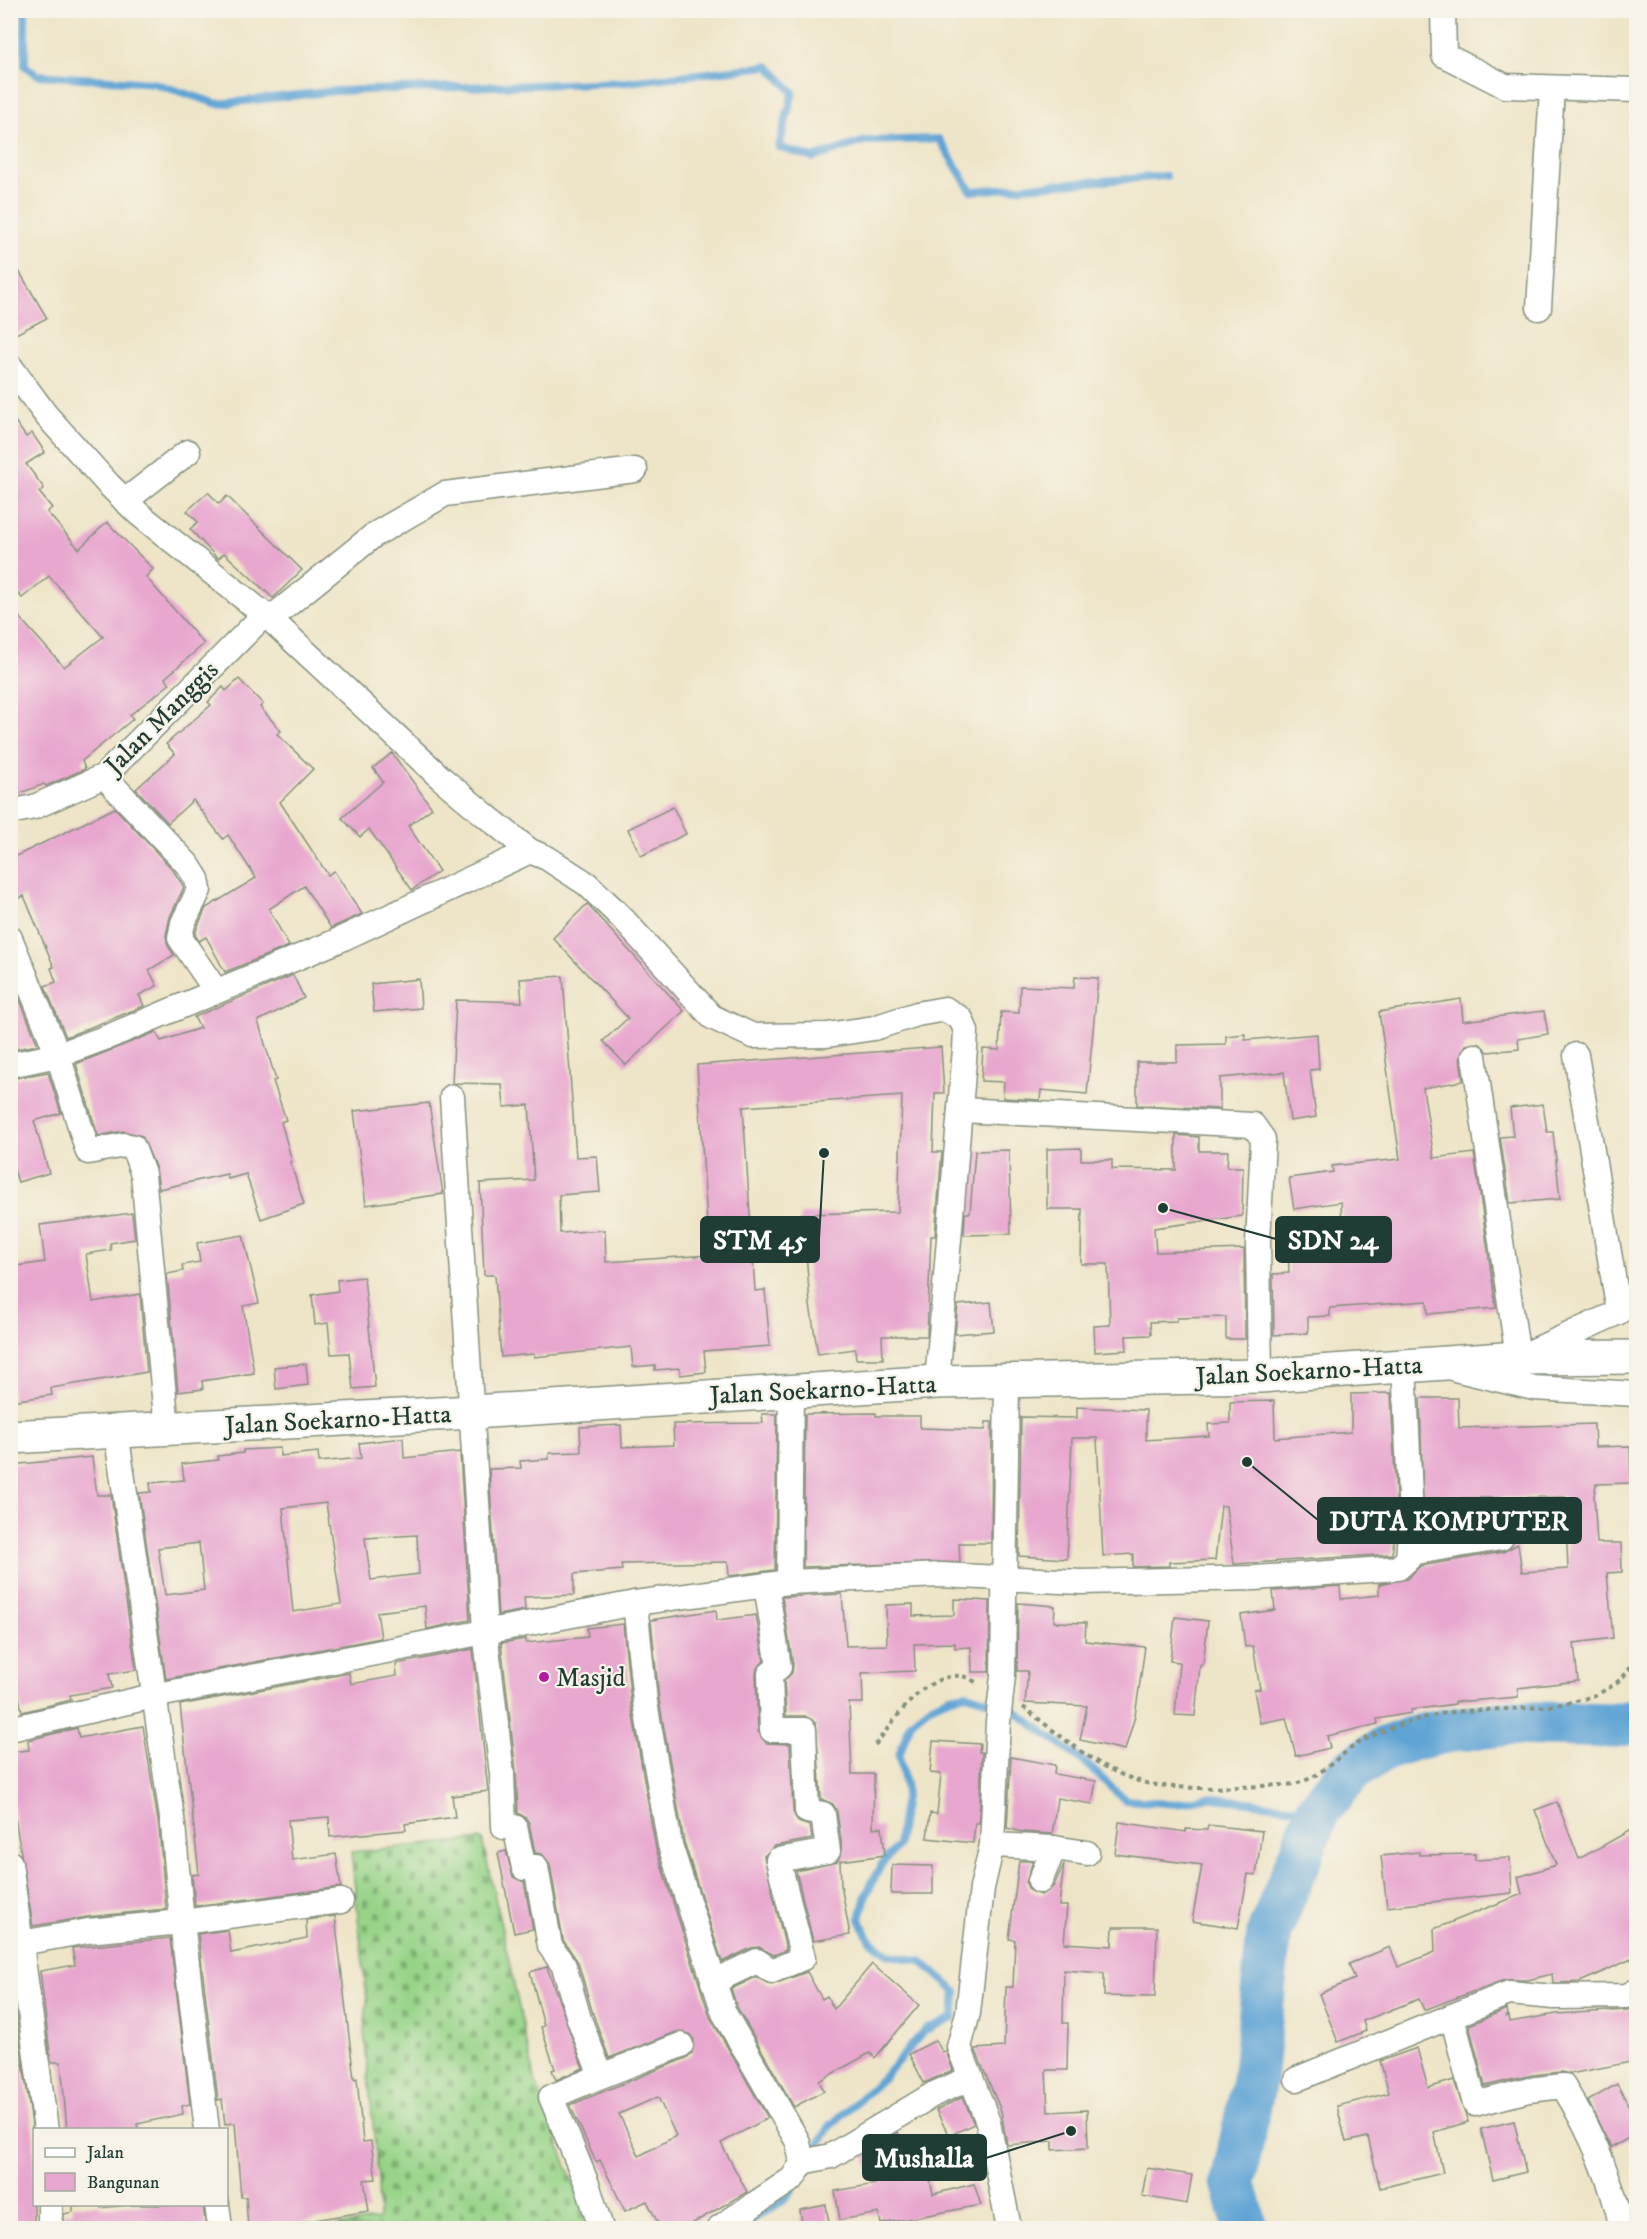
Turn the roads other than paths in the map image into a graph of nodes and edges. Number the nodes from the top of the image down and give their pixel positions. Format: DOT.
graph roads {
  1 [pos="1443,10"];
  2 [pos="1552,87"];
  3 [pos="1636,90"];
  4 [pos="1539,308"];
  5 [pos="10,366"];
  6 [pos="188,452"];
  7 [pos="635,470"];
  8 [pos="125,501"];
  9 [pos="267,617"];
  10 [pos="104,776"];
  11 [pos="10,813"];
  12 [pos="530,851"];
  13 [pos="10,938"];
  14 [pos="216,991"];
  15 [pos="58,1055"];
  16 [pos="1576,1055"];
  17 [pos="1474,1056"];
  18 [pos="10,1065"];
  19 [pos="452,1097"];
  20 [pos="960,1110"];
  21 [pos="1636,1357"];
  22 [pos="1518,1358"];
  23 [pos="1417,1364"];
  24 [pos="1260,1377"];
  25 [pos="1007,1381"];
  26 [pos="937,1382"];
  27 [pos="791,1391"];
  28 [pos="1636,1394"];
  29 [pos="473,1412"];
  30 [pos="167,1428"];
  31 [pos="116,1431"];
  32 [pos="10,1437"];
  33 [pos="1501,1538"];
  34 [pos="1410,1553"];
  35 [pos="1006,1578"];
  36 [pos="778,1584"];
  37 [pos="635,1603"];
  38 [pos="484,1631"];
  39 [pos="153,1696"];
  40 [pos="10,1729"];
  41 [pos="992,1845"];
  42 [pos="1054,1848"];
  43 [pos="1087,1853"];
  44 [pos="10,1863"];
  45 [pos="1040,1881"];
  46 [pos="341,1901"];
  47 [pos="182,1922"];
  48 [pos="16,1944"];
  49 [pos="713,1982"];
  50 [pos="1636,1991"];
  51 [pos="1452,2016"];
  52 [pos="681,2045"];
  53 [pos="601,2076"];
  54 [pos="971,2078"];
  55 [pos="1297,2079"];
  56 [pos="46,2128"];
  57 [pos="207,2128"];
  58 [pos="802,2162"];
  59 [pos="50,2206"];
  60 [pos="217,2206"];
  61 [pos="51,2229"];
  62 [pos="220,2229"];
  63 [pos="601,2229"];
  64 [pos="719,2229"];
  65 [pos="1009,2229"];
  66 [pos="1622,2229"];
  1 -- 2 [label="street"];
  2 -- 3 [label="street"];
  2 -- 4 [label="street"];
  5 -- 8 [label="street"];
  6 -- 8 [label="street"];
  7 -- 9 [label="street, Jalan Manggis"];
  8 -- 9 [label="street"];
  9 -- 10 [label="street, Jalan Manggis"];
  9 -- 12 [label="street"];
  10 -- 11 [label="street, Jalan Manggis"];
  10 -- 14 [label="street"];
  12 -- 14 [label="street"];
  12 -- 20 [label="street"];
  13 -- 15 [label="street"];
  14 -- 15 [label="street"];
  15 -- 18 [label="street"];
  15 -- 30 [label="street"];
  16 -- 22 [label="street"];
  17 -- 22 [label="street"];
  19 -- 29 [label="street"];
  20 -- 24 [label="street"];
  20 -- 26 [label="street"];
  21 -- 22 [label="highway, Jalan Soekarno-Hatta"];
  22 -- 23 [label="highway, Jalan Soekarno-Hatta"];
  23 -- 24 [label="highway, Jalan Soekarno-Hatta"];
  23 -- 28 [label="street"];
  23 -- 34 [label="street"];
  24 -- 25 [label="highway, Jalan Soekarno-Hatta"];
  25 -- 26 [label="highway, Jalan Soekarno-Hatta"];
  25 -- 35 [label="street"];
  26 -- 27 [label="highway, Jalan Soekarno-Hatta"];
  27 -- 29 [label="highway, Jalan Soekarno-Hatta"];
  27 -- 36 [label="street"];
  29 -- 30 [label="highway, Jalan Soekarno-Hatta"];
  29 -- 38 [label="street"];
  30 -- 31 [label="highway, Jalan Soekarno-Hatta"];
  31 -- 32 [label="highway, Jalan Soekarno-Hatta"];
  31 -- 39 [label="street"];
  33 -- 34 [label="street"];
  34 -- 35 [label="street"];
  35 -- 36 [label="street"];
  35 -- 41 [label="street"];
  36 -- 37 [label="street"];
  36 -- 49 [label="street"];
  37 -- 38 [label="street"];
  37 -- 49 [label="street"];
  38 -- 39 [label="street"];
  38 -- 53 [label="street"];
  39 -- 40 [label="street"];
  39 -- 47 [label="street"];
  41 -- 42 [label="street"];
  41 -- 54 [label="street"];
  42 -- 43 [label="street"];
  42 -- 45 [label="street"];
  44 -- 48 [label="street"];
  46 -- 47 [label="street"];
  47 -- 48 [label="street"];
  47 -- 57 [label="street"];
  48 -- 56 [label="street"];
  49 -- 58 [label="street"];
  50 -- 51 [label="street"];
  51 -- 55 [label="street"];
  51 -- 66 [label="street"];
  52 -- 53 [label="street"];
  53 -- 63 [label="street"];
  54 -- 58 [label="street"];
  54 -- 65 [label="street"];
  58 -- 64 [label="street"];
  59 -- 61 [label="street"];
  60 -- 62 [label="street"];
}
